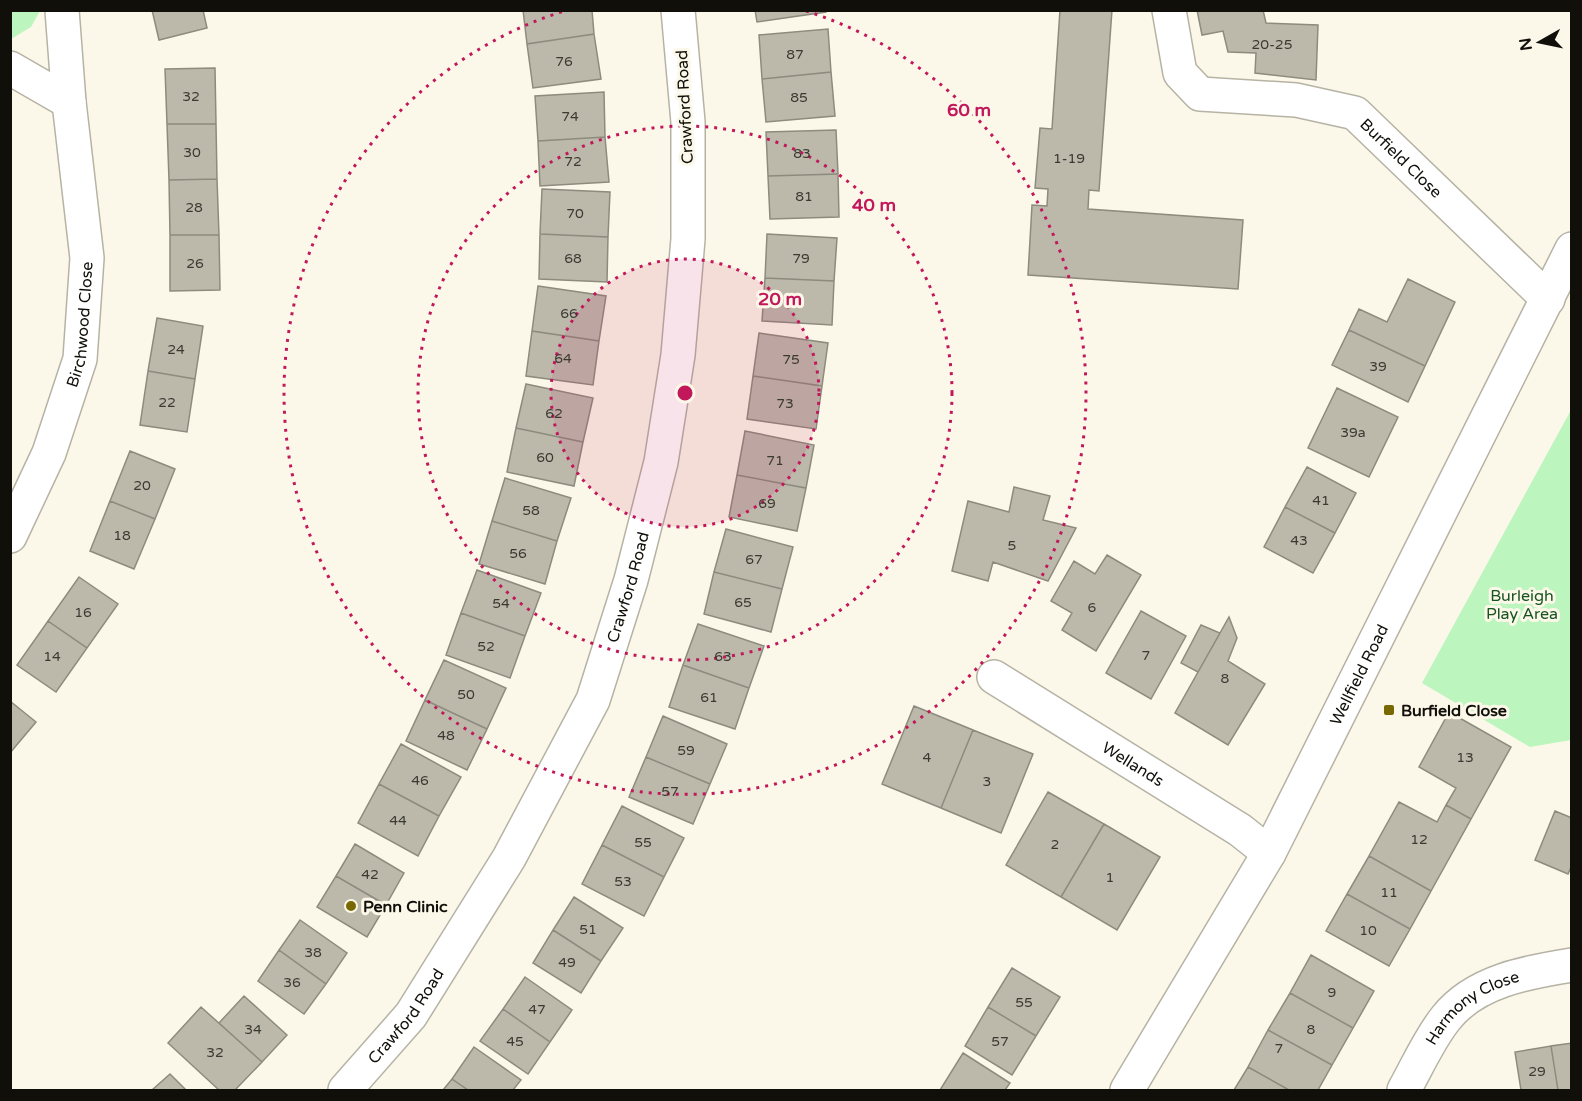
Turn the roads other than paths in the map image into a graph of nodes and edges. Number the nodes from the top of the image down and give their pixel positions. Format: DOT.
graph roads {
  1 [pos="62,10"];
  2 [pos="678,10"];
  3 [pos="1169,10"];
  4 [pos="10,68"];
  5 [pos="69,102"];
  6 [pos="1572,249"];
  7 [pos="1548,300"];
  8 [pos="10,536"];
  9 [pos="994,677"];
  10 [pos="1269,853"];
  11 [pos="1572,965"];
  12 [pos="345,1090"];
  13 [pos="1127,1090"];
  14 [pos="1404,1090"];
  1 -- 5 [label="street, Birchwood Close"];
  2 -- 12 [label="street, Crawford Road"];
  3 -- 7 [label="street, Burfield Close"];
  4 -- 5 [label="street"];
  5 -- 8 [label="street, Birchwood Close"];
  6 -- 7 [label="street, Wellfield Road"];
  7 -- 10 [label="street, Wellfield Road"];
  9 -- 10 [label="street, Wellands"];
  10 -- 13 [label="street, Wellfield Road"];
  11 -- 14 [label="street, Harmony Close"];
}
